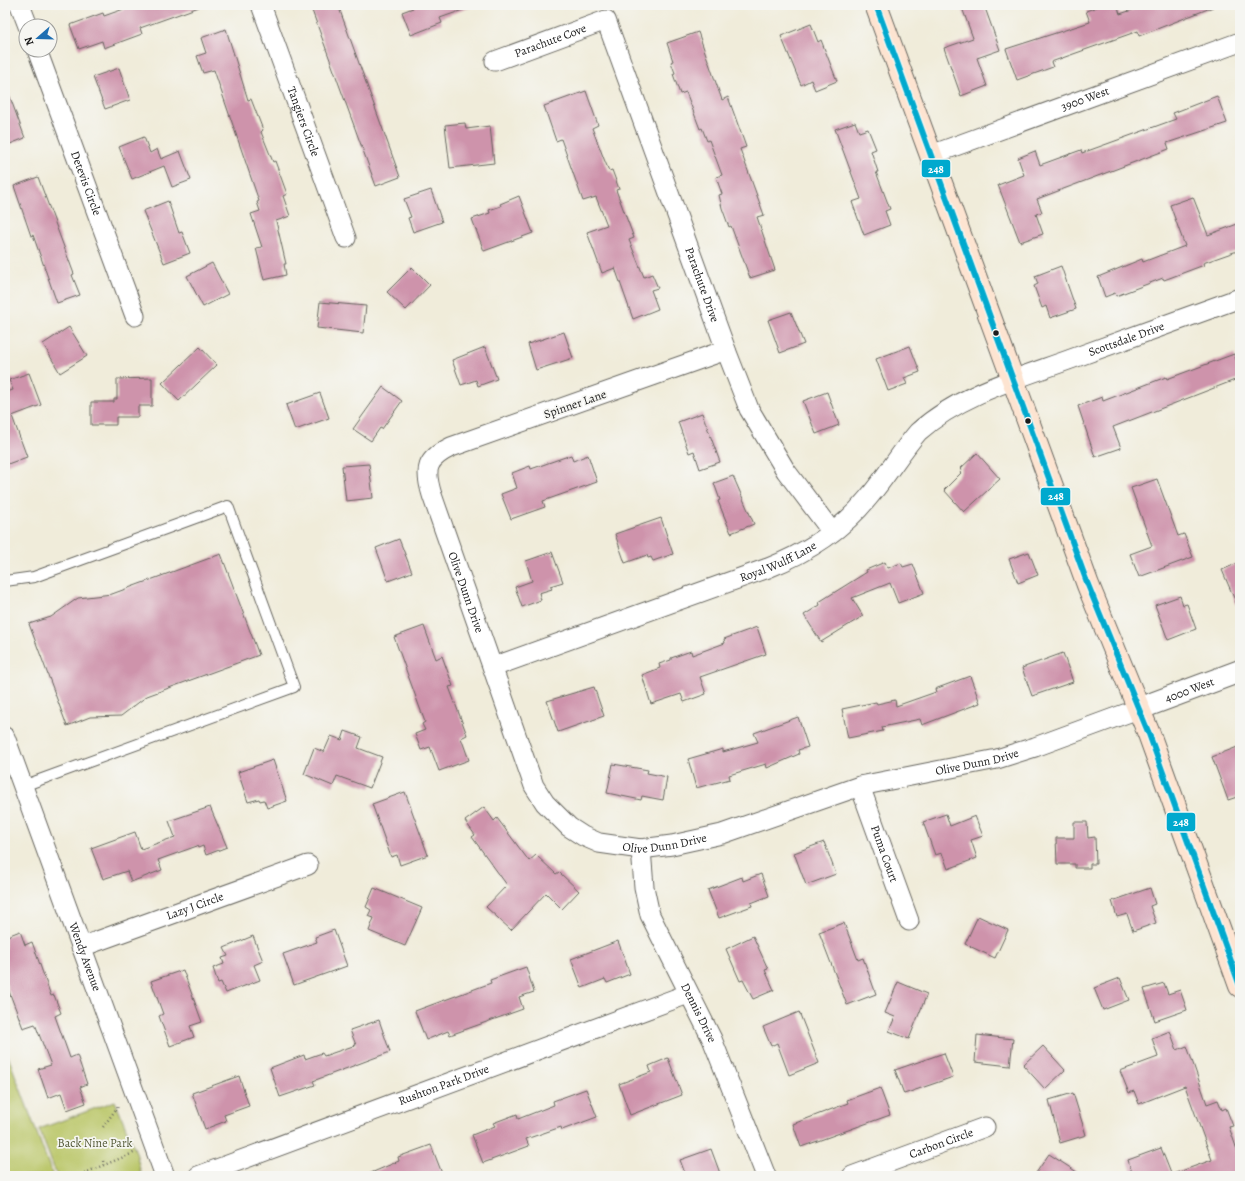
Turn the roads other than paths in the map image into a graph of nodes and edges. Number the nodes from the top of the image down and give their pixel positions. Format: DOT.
graph roads {
  1 [pos="20,5"];
  2 [pos="261,5"];
  3 [pos="876,5"];
  4 [pos="25,18"];
  5 [pos="606,20"];
  6 [pos="1240,42"];
  7 [pos="40,58"];
  8 [pos="495,61"];
  9 [pos="930,155"];
  10 [pos="346,238"];
  11 [pos="1240,298"];
  12 [pos="135,316"];
  13 [pos="726,350"];
  14 [pos="1013,380"];
  15 [pos="428,464"];
  16 [pos="832,532"];
  17 [pos="5,581"];
  18 [pos="493,667"];
  19 [pos="1240,671"];
  20 [pos="1138,709"];
  21 [pos="5,737"];
  22 [pos="23,786"];
  23 [pos="860,786"];
  24 [pos="641,849"];
  25 [pos="308,865"];
  26 [pos="909,921"];
  27 [pos="81,947"];
  28 [pos="1240,986"];
  29 [pos="688,994"];
  30 [pos="985,1127"];
  31 [pos="165,1176"];
  32 [pos="198,1176"];
  33 [pos="766,1176"];
  34 [pos="852,1176"];
  1 -- 4 [label="street"];
  2 -- 10 [label="street, Tangiers Circle"];
  3 -- 9 [label="main road"];
  5 -- 8 [label="street, Parachute Cove"];
  5 -- 13 [label="street, Parachute Drive"];
  6 -- 9 [label="street, 3900 West"];
  7 -- 12 [label="street, Detevis Circle"];
  9 -- 14 [label="main road"];
  11 -- 14 [label="street, Scottsdale Drive"];
  13 -- 15 [label="street, Spinner Lane"];
  13 -- 16 [label="street, Parachute Drive"];
  14 -- 16 [label="street, Royal Wulff Lane"];
  14 -- 20 [label="main road"];
  15 -- 18 [label="street, Olive Dunn Drive"];
  16 -- 18 [label="street, Royal Wulff Lane"];
  17 -- 22 [label="lane"];
  18 -- 24 [label="street, Olive Dunn Drive"];
  19 -- 20 [label="street, 4000 West"];
  20 -- 23 [label="street, Olive Dunn Drive"];
  20 -- 28 [label="main road"];
  21 -- 22 [label="street, Wendy Avenue"];
  22 -- 27 [label="street, Wendy Avenue"];
  23 -- 24 [label="street, Olive Dunn Drive"];
  23 -- 26 [label="street, Puma Court"];
  24 -- 29 [label="street, Dennis Drive"];
  25 -- 27 [label="street, Lazy J Circle"];
  27 -- 31 [label="street, Wendy Avenue"];
  29 -- 32 [label="street, Rushton Park Drive"];
  29 -- 33 [label="street, Dennis Drive"];
  30 -- 34 [label="street, Carbon Circle"];
}
